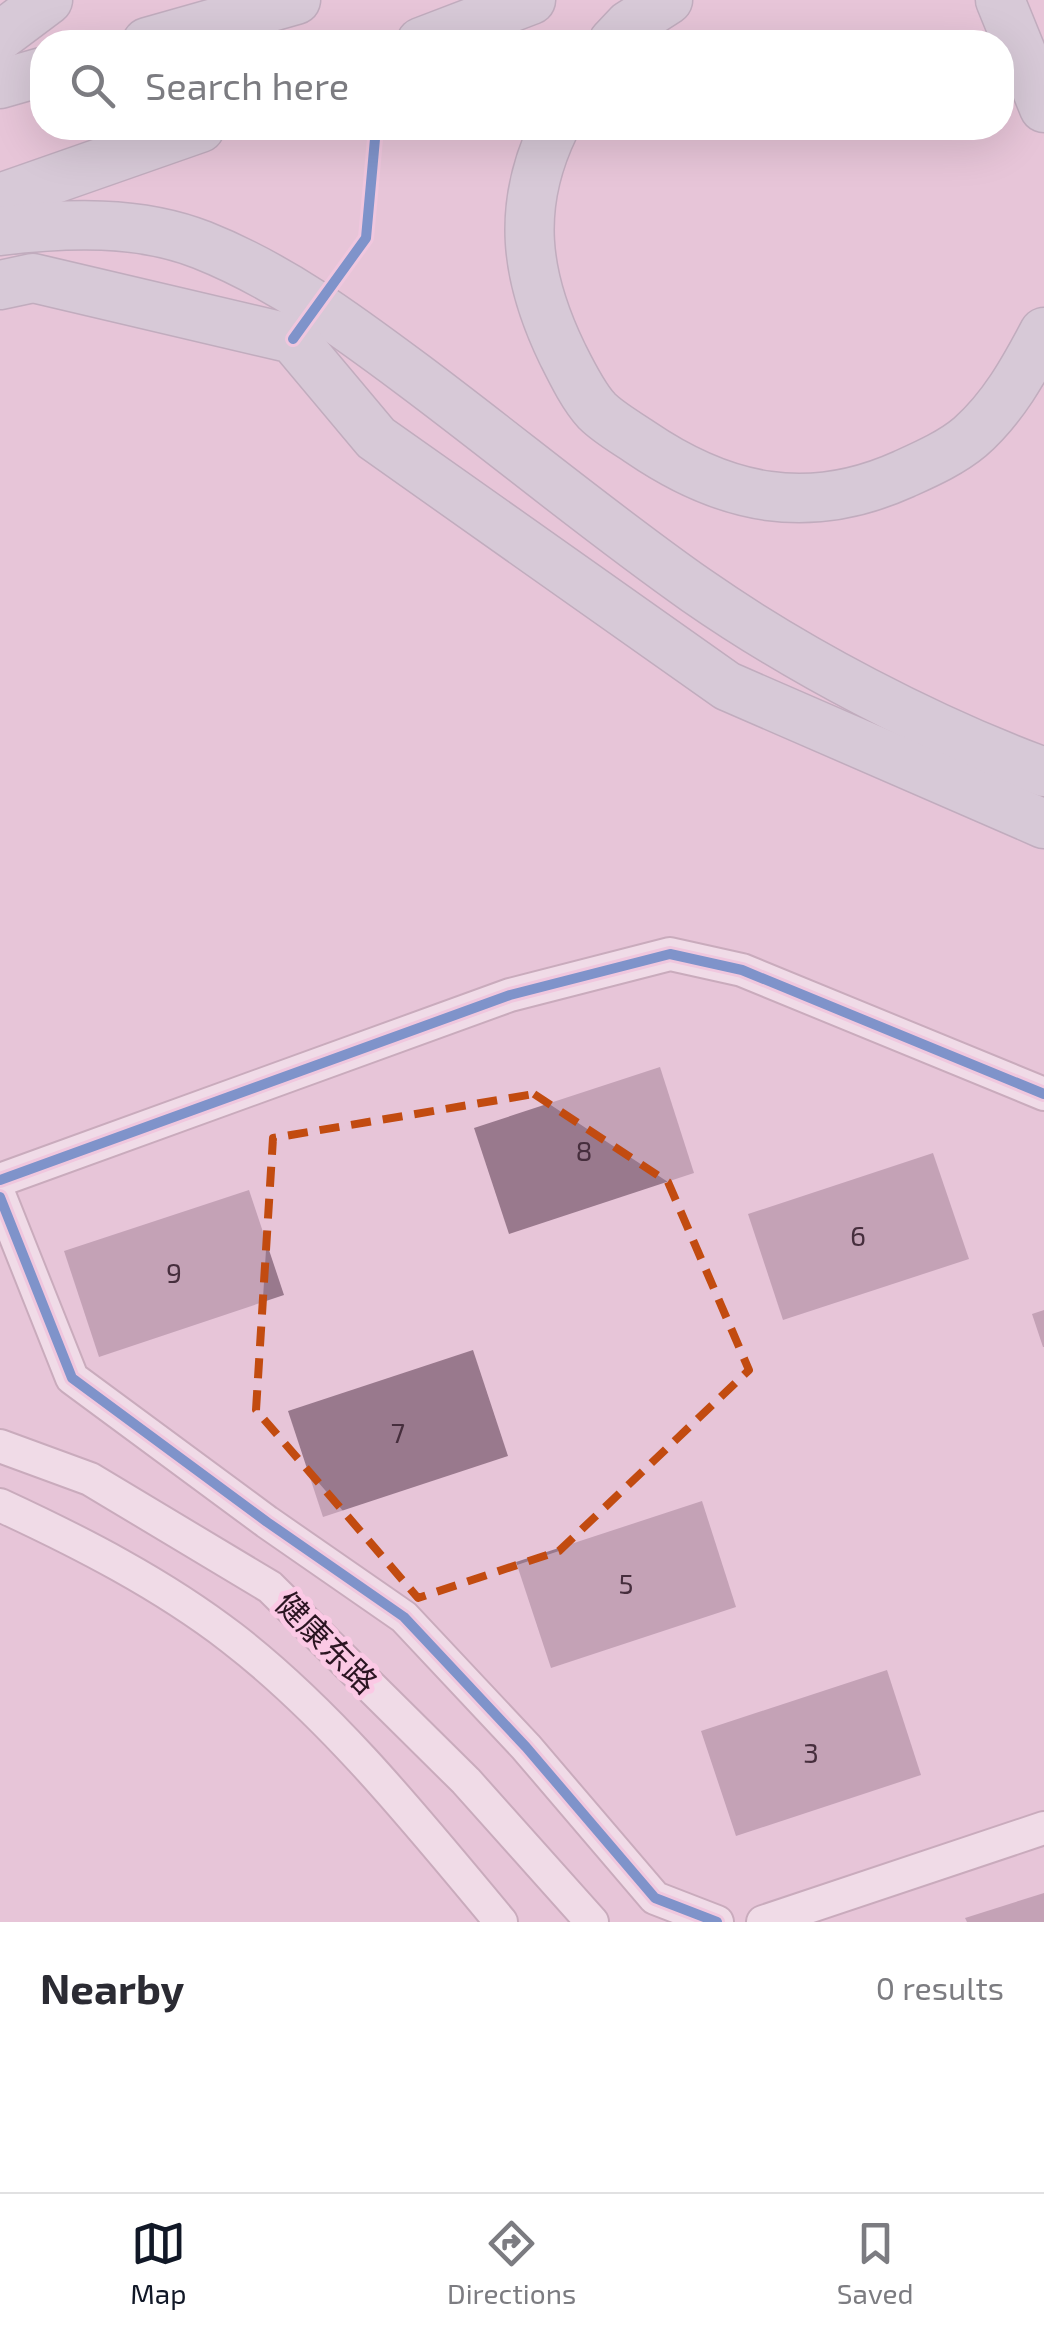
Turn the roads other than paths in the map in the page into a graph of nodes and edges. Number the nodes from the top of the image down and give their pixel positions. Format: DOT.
graph roads {
  1 [pos="48,0"];
  2 [pos="296,0"];
  3 [pos="531,0"];
  4 [pos="668,0"];
  5 [pos="1002,0"];
  6 [pos="190,30"];
  7 [pos="452,30"];
  8 [pos="624,30"];
  9 [pos="1014,30"];
  10 [pos="1014,31"];
  11 [pos="0,36"];
  12 [pos="1044,69"];
  13 [pos="30,75"];
  14 [pos="0,84"];
  15 [pos="1044,108"];
  16 [pos="166,140"];
  17 [pos="549,140"];
  18 [pos="0,198"];
  19 [pos="0,231"];
  20 [pos="0,285"];
  21 [pos="1044,332"];
  22 [pos="362,337"];
  23 [pos="1044,772"];
  24 [pos="1044,807"];
  25 [pos="1044,824"];
  26 [pos="1044,1094"];
  27 [pos="0,1180"];
  28 [pos="0,1197"];
  29 [pos="0,1446"];
  30 [pos="0,1506"];
  31 [pos="1044,1828"];
  32 [pos="500,1922"];
  33 [pos="592,1922"];
  34 [pos="717,1922"];
  35 [pos="762,1922"];
  1 -- 11 [label="highway"];
  2 -- 6 [label="highway"];
  3 -- 7 [label="highway"];
  4 -- 8 [label="highway"];
  5 -- 9 [label="highway"];
  5 -- 12 [label="street"];
  10 -- 15 [label="highway"];
  13 -- 14 [label="highway"];
  16 -- 18 [label="highway"];
  17 -- 21 [label="highway"];
  19 -- 22 [label="highway"];
  20 -- 25 [label="highway"];
  22 -- 23 [label="highway"];
  22 -- 24 [label="highway"];
  26 -- 27 [label="street"];
  28 -- 34 [label="street"];
  29 -- 33 [label="street, 健康东路"];
  30 -- 32 [label="street, 健康东路"];
  31 -- 35 [label="street"];
}
